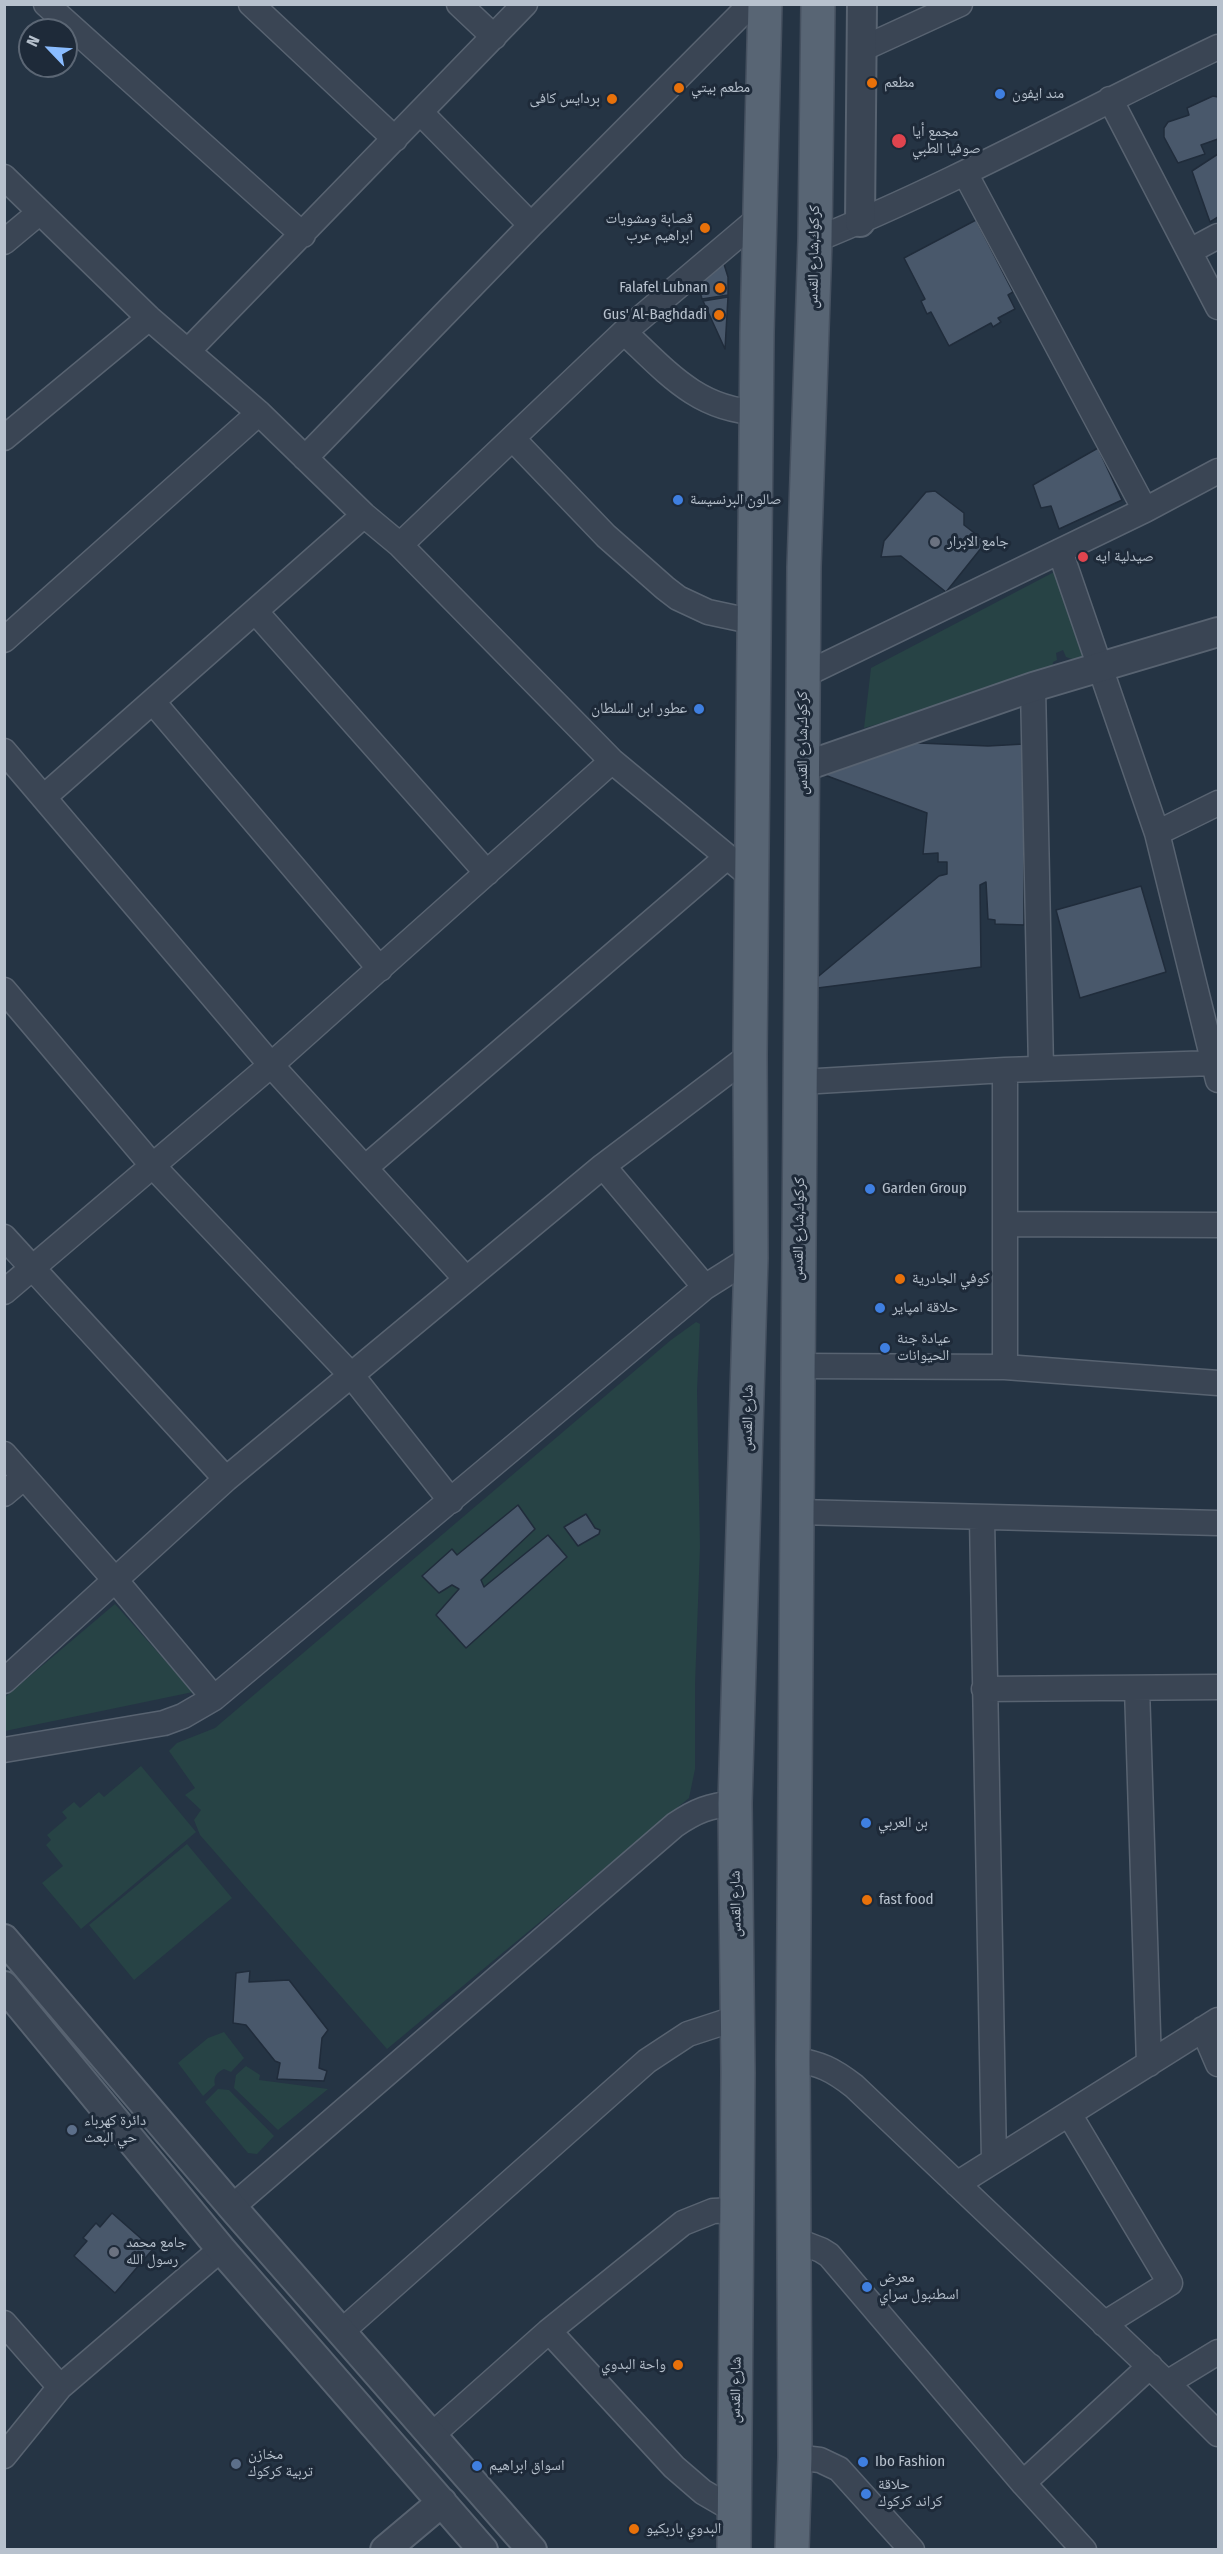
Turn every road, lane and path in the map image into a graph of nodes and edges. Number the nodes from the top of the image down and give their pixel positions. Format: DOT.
graph roads {
  1 [pos="46,4"];
  2 [pos="251,4"];
  3 [pos="459,4"];
  4 [pos="525,4"];
  5 [pos="751,4"];
  6 [pos="765,4"];
  7 [pos="818,4"];
  8 [pos="862,4"];
  9 [pos="960,4"];
  10 [pos="494,37"];
  11 [pos="1218,47"];
  12 [pos="862,49"];
  13 [pos="1110,99"];
  14 [pos="421,112"];
  15 [pos="395,139"];
  16 [pos="965,173"];
  17 [pos="4,177"];
  18 [pos="40,212"];
  19 [pos="760,217"];
  20 [pos="860,222"];
  21 [pos="531,225"];
  22 [pos="303,235"];
  23 [pos="1218,236"];
  24 [pos="815,240"];
  25 [pos="4,242"];
  26 [pos="1190,251"];
  27 [pos="1218,307"];
  28 [pos="149,318"];
  29 [pos="624,332"];
  30 [pos="188,351"];
  31 [pos="757,412"];
  32 [pos="259,413"];
  33 [pos="5,436"];
  34 [pos="513,439"];
  35 [pos="305,458"];
  36 [pos="1218,471"];
  37 [pos="1145,510"];
  38 [pos="364,515"];
  39 [pos="400,545"];
  40 [pos="1060,550"];
  41 [pos="804,567"];
  42 [pos="756,569"];
  43 [pos="255,610"];
  44 [pos="755,622"];
  45 [pos="1218,632"];
  46 [pos="4,640"];
  47 [pos="1099,666"];
  48 [pos="804,675"];
  49 [pos="1033,687"];
  50 [pos="153,702"];
  51 [pos="4,751"];
  52 [pos="612,761"];
  53 [pos="803,767"];
  54 [pos="44,797"];
  55 [pos="1218,803"];
  56 [pos="1157,833"];
  57 [pos="727,857"];
  58 [pos="487,873"];
  59 [pos="753,878"];
  60 [pos="380,969"];
  61 [pos="4,990"];
  62 [pos="750,1055"];
  63 [pos="271,1065"];
  64 [pos="1041,1069"];
  65 [pos="1005,1070"];
  66 [pos="1216,1071"];
  67 [pos="801,1082"];
  68 [pos="152,1165"];
  69 [pos="603,1166"];
  70 [pos="366,1167"];
  71 [pos="1005,1224"];
  72 [pos="1218,1226"];
  73 [pos="4,1237"];
  74 [pos="751,1258"];
  75 [pos="32,1268"];
  76 [pos="466,1279"];
  77 [pos="705,1287"];
  78 [pos="4,1292"];
  79 [pos="798,1366"];
  80 [pos="1005,1367"];
  81 [pos="352,1376"];
  82 [pos="1218,1383"];
  83 [pos="4,1454"];
  84 [pos="23,1478"];
  85 [pos="226,1479"];
  86 [pos="4,1494"];
  87 [pos="798,1497"];
  88 [pos="451,1501"];
  89 [pos="982,1518"];
  90 [pos="1218,1523"];
  91 [pos="116,1581"];
  92 [pos="4,1681"];
  93 [pos="1218,1687"];
  94 [pos="1137,1688"];
  95 [pos="984,1689"];
  96 [pos="214,1698"];
  97 [pos="4,1750"];
  98 [pos="735,1803"];
  99 [pos="4,1939"];
  100 [pos="4,1986"];
  101 [pos="55,1999"];
  102 [pos="737,2018"];
  103 [pos="32,2019"];
  104 [pos="1211,2025"];
  105 [pos="794,2059"];
  106 [pos="1149,2064"];
  107 [pos="1218,2064"];
  108 [pos="1069,2114"];
  109 [pos="994,2160"];
  110 [pos="957,2184"];
  111 [pos="232,2206"];
  112 [pos="736,2210"];
  113 [pos="795,2240"];
  114 [pos="221,2249"];
  115 [pos="4,2323"];
  116 [pos="1104,2324"];
  117 [pos="549,2331"];
  118 [pos="340,2332"];
  119 [pos="1218,2352"];
  120 [pos="1150,2366"];
  121 [pos="1167,2383"];
  122 [pos="60,2387"];
  123 [pos="433,2434"];
  124 [pos="1218,2434"];
  125 [pos="4,2456"];
  126 [pos="795,2457"];
  127 [pos="1023,2483"];
  128 [pos="442,2502"];
  129 [pos="734,2510"];
  130 [pos="470,2545"];
  131 [pos="388,2549"];
  132 [pos="532,2550"];
  133 [pos="734,2550"];
  134 [pos="792,2550"];
  135 [pos="912,2550"];
  136 [pos="1084,2550"];
  1 -- 22 [label="street"];
  2 -- 15 [label="street"];
  3 -- 10 [label="street"];
  4 -- 10 [label="street"];
  5 -- 21 [label="street"];
  6 -- 19 [label="main road"];
  7 -- 24 [label="main road, كركوك,شارع القدس"];
  8 -- 12 [label="street"];
  9 -- 12 [label="street"];
  10 -- 14 [label="street"];
  11 -- 13 [label="street"];
  12 -- 20 [label="street"];
  13 -- 16 [label="street"];
  13 -- 26 [label="street"];
  14 -- 15 [label="street"];
  14 -- 21 [label="street"];
  15 -- 22 [label="street"];
  16 -- 20 [label="street"];
  16 -- 37 [label="street"];
  17 -- 18 [label="street"];
  18 -- 25 [label="street"];
  18 -- 28 [label="street"];
  19 -- 29 [label="street"];
  19 -- 31 [label="main road"];
  20 -- 24 [label="street"];
  21 -- 35 [label="street"];
  22 -- 30 [label="street"];
  23 -- 26 [label="street"];
  24 -- 41 [label="main road, كركوك,شارع القدس"];
  26 -- 27 [label="street"];
  28 -- 30 [label="street"];
  28 -- 33 [label="street"];
  29 -- 31 [label="street"];
  29 -- 34 [label="street"];
  30 -- 32 [label="street"];
  31 -- 42 [label="main road"];
  32 -- 35 [label="street"];
  32 -- 46 [label="street"];
  34 -- 39 [label="street"];
  34 -- 44 [label="street"];
  35 -- 38 [label="street"];
  36 -- 37 [label="street"];
  37 -- 40 [label="street"];
  38 -- 39 [label="street"];
  38 -- 43 [label="street"];
  39 -- 52 [label="street"];
  40 -- 47 [label="street"];
  40 -- 48 [label="street"];
  41 -- 42 [label="main road"];
  41 -- 48 [label="main road, كركوك,شارع القدس"];
  42 -- 44 [label="main road"];
  43 -- 50 [label="street"];
  43 -- 58 [label="street"];
  44 -- 59 [label="main road"];
  45 -- 47 [label="street"];
  47 -- 49 [label="street"];
  47 -- 56 [label="street"];
  48 -- 53 [label="main road, كركوك,شارع القدس"];
  49 -- 53 [label="street"];
  49 -- 64 [label="street"];
  50 -- 54 [label="street"];
  50 -- 60 [label="street"];
  51 -- 54 [label="street"];
  52 -- 57 [label="street"];
  52 -- 58 [label="street"];
  53 -- 67 [label="main road, كركوك,شارع القدس"];
  54 -- 63 [label="street"];
  55 -- 56 [label="street"];
  56 -- 66 [label="street"];
  57 -- 59 [label="street"];
  57 -- 70 [label="street"];
  58 -- 60 [label="street"];
  59 -- 62 [label="main road"];
  60 -- 63 [label="street"];
  61 -- 68 [label="street"];
  62 -- 69 [label="street"];
  62 -- 74 [label="main road"];
  63 -- 68 [label="street"];
  63 -- 70 [label="street"];
  64 -- 65 [label="street"];
  64 -- 66 [label="street"];
  65 -- 67 [label="street"];
  65 -- 71 [label="street"];
  67 -- 79 [label="main road, كركوك,شارع القدس"];
  68 -- 75 [label="street"];
  68 -- 81 [label="street"];
  69 -- 76 [label="street"];
  69 -- 77 [label="street"];
  70 -- 76 [label="street"];
  71 -- 72 [label="street"];
  71 -- 80 [label="street"];
  73 -- 75 [label="street"];
  74 -- 77 [label="street"];
  74 -- 98 [label="main road, شارع القدس"];
  75 -- 78 [label="street"];
  75 -- 85 [label="street"];
  76 -- 81 [label="street"];
  77 -- 88 [label="street"];
  79 -- 80 [label="street"];
  79 -- 87 [label="main road, كركوك,شارع القدس"];
  80 -- 82 [label="street"];
  81 -- 85 [label="street"];
  81 -- 88 [label="street"];
  83 -- 84 [label="street"];
  84 -- 86 [label="street"];
  84 -- 91 [label="street"];
  85 -- 91 [label="street"];
  87 -- 89 [label="street"];
  87 -- 105 [label="main road"];
  88 -- 96 [label="street"];
  89 -- 90 [label="street"];
  89 -- 95 [label="street"];
  91 -- 92 [label="street"];
  91 -- 96 [label="street"];
  93 -- 94 [label="street"];
  94 -- 95 [label="street"];
  94 -- 106 [label="street"];
  95 -- 109 [label="street"];
  96 -- 97 [label="street"];
  98 -- 102 [label="main road, شارع القدس"];
  98 -- 111 [label="street"];
  99 -- 101 [label="street"];
  100 -- 103 [label="street"];
  101 -- 103 [label="street"];
  101 -- 111 [label="street"];
  102 -- 112 [label="main road, شارع القدس"];
  102 -- 118 [label="street"];
  103 -- 114 [label="street"];
  104 -- 106 [label="street"];
  104 -- 107 [label="street"];
  105 -- 110 [label="street"];
  105 -- 113 [label="main road"];
  106 -- 108 [label="street"];
  108 -- 109 [label="street"];
  108 -- 116 [label="street"];
  109 -- 110 [label="street"];
  110 -- 116 [label="street"];
  111 -- 118 [label="street"];
  112 -- 117 [label="street"];
  112 -- 129 [label="main road, شارع القدس"];
  113 -- 126 [label="main road"];
  113 -- 127 [label="street"];
  114 -- 122 [label="street"];
  114 -- 128 [label="street"];
  115 -- 122 [label="street"];
  116 -- 120 [label="street"];
  117 -- 123 [label="street"];
  117 -- 129 [label="street"];
  118 -- 123 [label="street"];
  119 -- 121 [label="street"];
  120 -- 121 [label="street"];
  120 -- 127 [label="street"];
  121 -- 124 [label="street"];
  122 -- 125 [label="street"];
  123 -- 132 [label="street"];
  126 -- 134 [label="main road"];
  126 -- 135 [label="street"];
  127 -- 136 [label="street"];
  128 -- 130 [label="street"];
  128 -- 131 [label="street"];
  129 -- 133 [label="main road, شارع القدس"];
}
